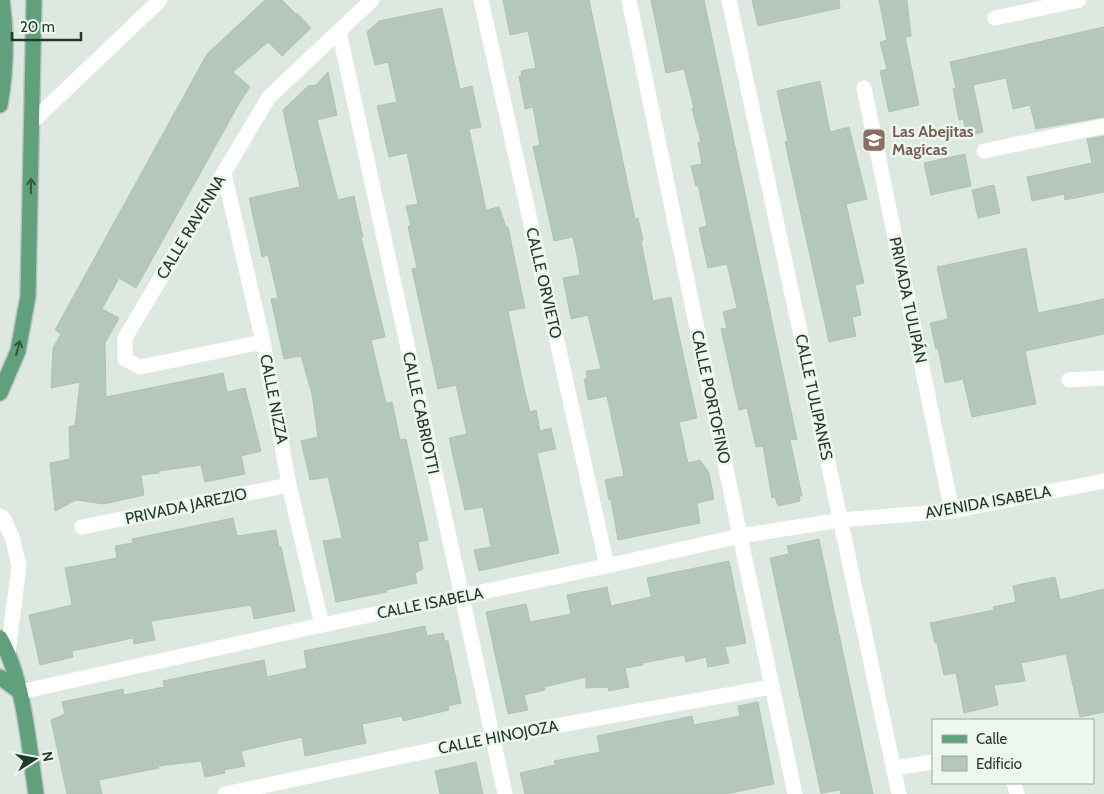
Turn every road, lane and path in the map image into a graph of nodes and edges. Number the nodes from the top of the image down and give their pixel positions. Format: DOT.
graph roads {
  1 [pos="2,0"];
  2 [pos="34,0"];
  3 [pos="160,0"];
  4 [pos="372,0"];
  5 [pos="481,0"];
  6 [pos="629,0"];
  7 [pos="729,0"];
  8 [pos="1078,0"];
  9 [pos="995,18"];
  10 [pos="339,31"];
  11 [pos="864,88"];
  12 [pos="0,105"];
  13 [pos="32,122"];
  14 [pos="1104,126"];
  15 [pos="984,151"];
  16 [pos="224,174"];
  17 [pos="263,342"];
  18 [pos="1104,378"];
  19 [pos="1069,380"];
  20 [pos="0,393"];
  21 [pos="1104,481"];
  22 [pos="290,485"];
  23 [pos="952,511"];
  24 [pos="0,516"];
  25 [pos="841,520"];
  26 [pos="82,527"];
  27 [pos="740,536"];
  28 [pos="607,566"];
  29 [pos="461,597"];
  30 [pos="322,625"];
  31 [pos="0,638"];
  32 [pos="8,652"];
  33 [pos="0,677"];
  34 [pos="772,687"];
  35 [pos="20,692"];
  36 [pos="493,737"];
  37 [pos="932,762"];
  38 [pos="893,768"];
  39 [pos="36,794"];
  40 [pos="226,794"];
  41 [pos="505,794"];
  42 [pos="795,794"];
  43 [pos="899,794"];
  1 -- 12 [label="main road"];
  2 -- 13 [label="main road"];
  3 -- 13 [label="street"];
  4 -- 10 [label="street, CALLE RAVENNA"];
  5 -- 28 [label="street, CALLE ORVIETO"];
  6 -- 27 [label="street, CALLE PORTOFINO"];
  7 -- 25 [label="street, CALLE TULIPANES"];
  8 -- 9 [label="street"];
  10 -- 16 [label="street, CALLE RAVENNA"];
  10 -- 29 [label="street, CALLE CABRIOTTI"];
  11 -- 23 [label="street, PRIVADA TULIPÁN"];
  20 -- 13 [label="main road, one-way"];
  14 -- 15 [label="street"];
  16 -- 17 [label="street, CALLE NIZZA"];
  16 -- 17 [label="street, CALLE RAVENNA"];
  17 -- 22 [label="street, CALLE NIZZA"];
  18 -- 19 [label="street"];
  21 -- 23 [label="street, AVENIDA ISABELA"];
  22 -- 26 [label="street, PRIVADA JAREZIO"];
  22 -- 30 [label="street, CALLE NIZZA"];
  23 -- 25 [label="street, AVENIDA ISABELA"];
  24 -- 32 [label="street"];
  25 -- 27 [label="street, CALLE ISABELA"];
  25 -- 38 [label="street, CALLE TULIPANES"];
  27 -- 28 [label="street, CALLE ISABELA"];
  27 -- 34 [label="street, CALLE PORTOFINO"];
  28 -- 29 [label="street, CALLE ISABELA"];
  29 -- 30 [label="street, CALLE ISABELA"];
  29 -- 36 [label="street, CALLE CABRIOTTI"];
  30 -- 35 [label="street, CALLE ISABELA"];
  31 -- 32 [label="main road"];
  32 -- 35 [label="main road"];
  33 -- 35 [label="main road"];
  34 -- 36 [label="street, CALLE HINOJOZA"];
  34 -- 42 [label="street, CALLE PORTOFINO"];
  35 -- 39 [label="main road"];
  36 -- 40 [label="street, CALLE HINOJOZA"];
  36 -- 41 [label="street, CALLE CABRIOTTI"];
  37 -- 38 [label="street"];
  38 -- 43 [label="street, CALLE TULIPANES"];
}
